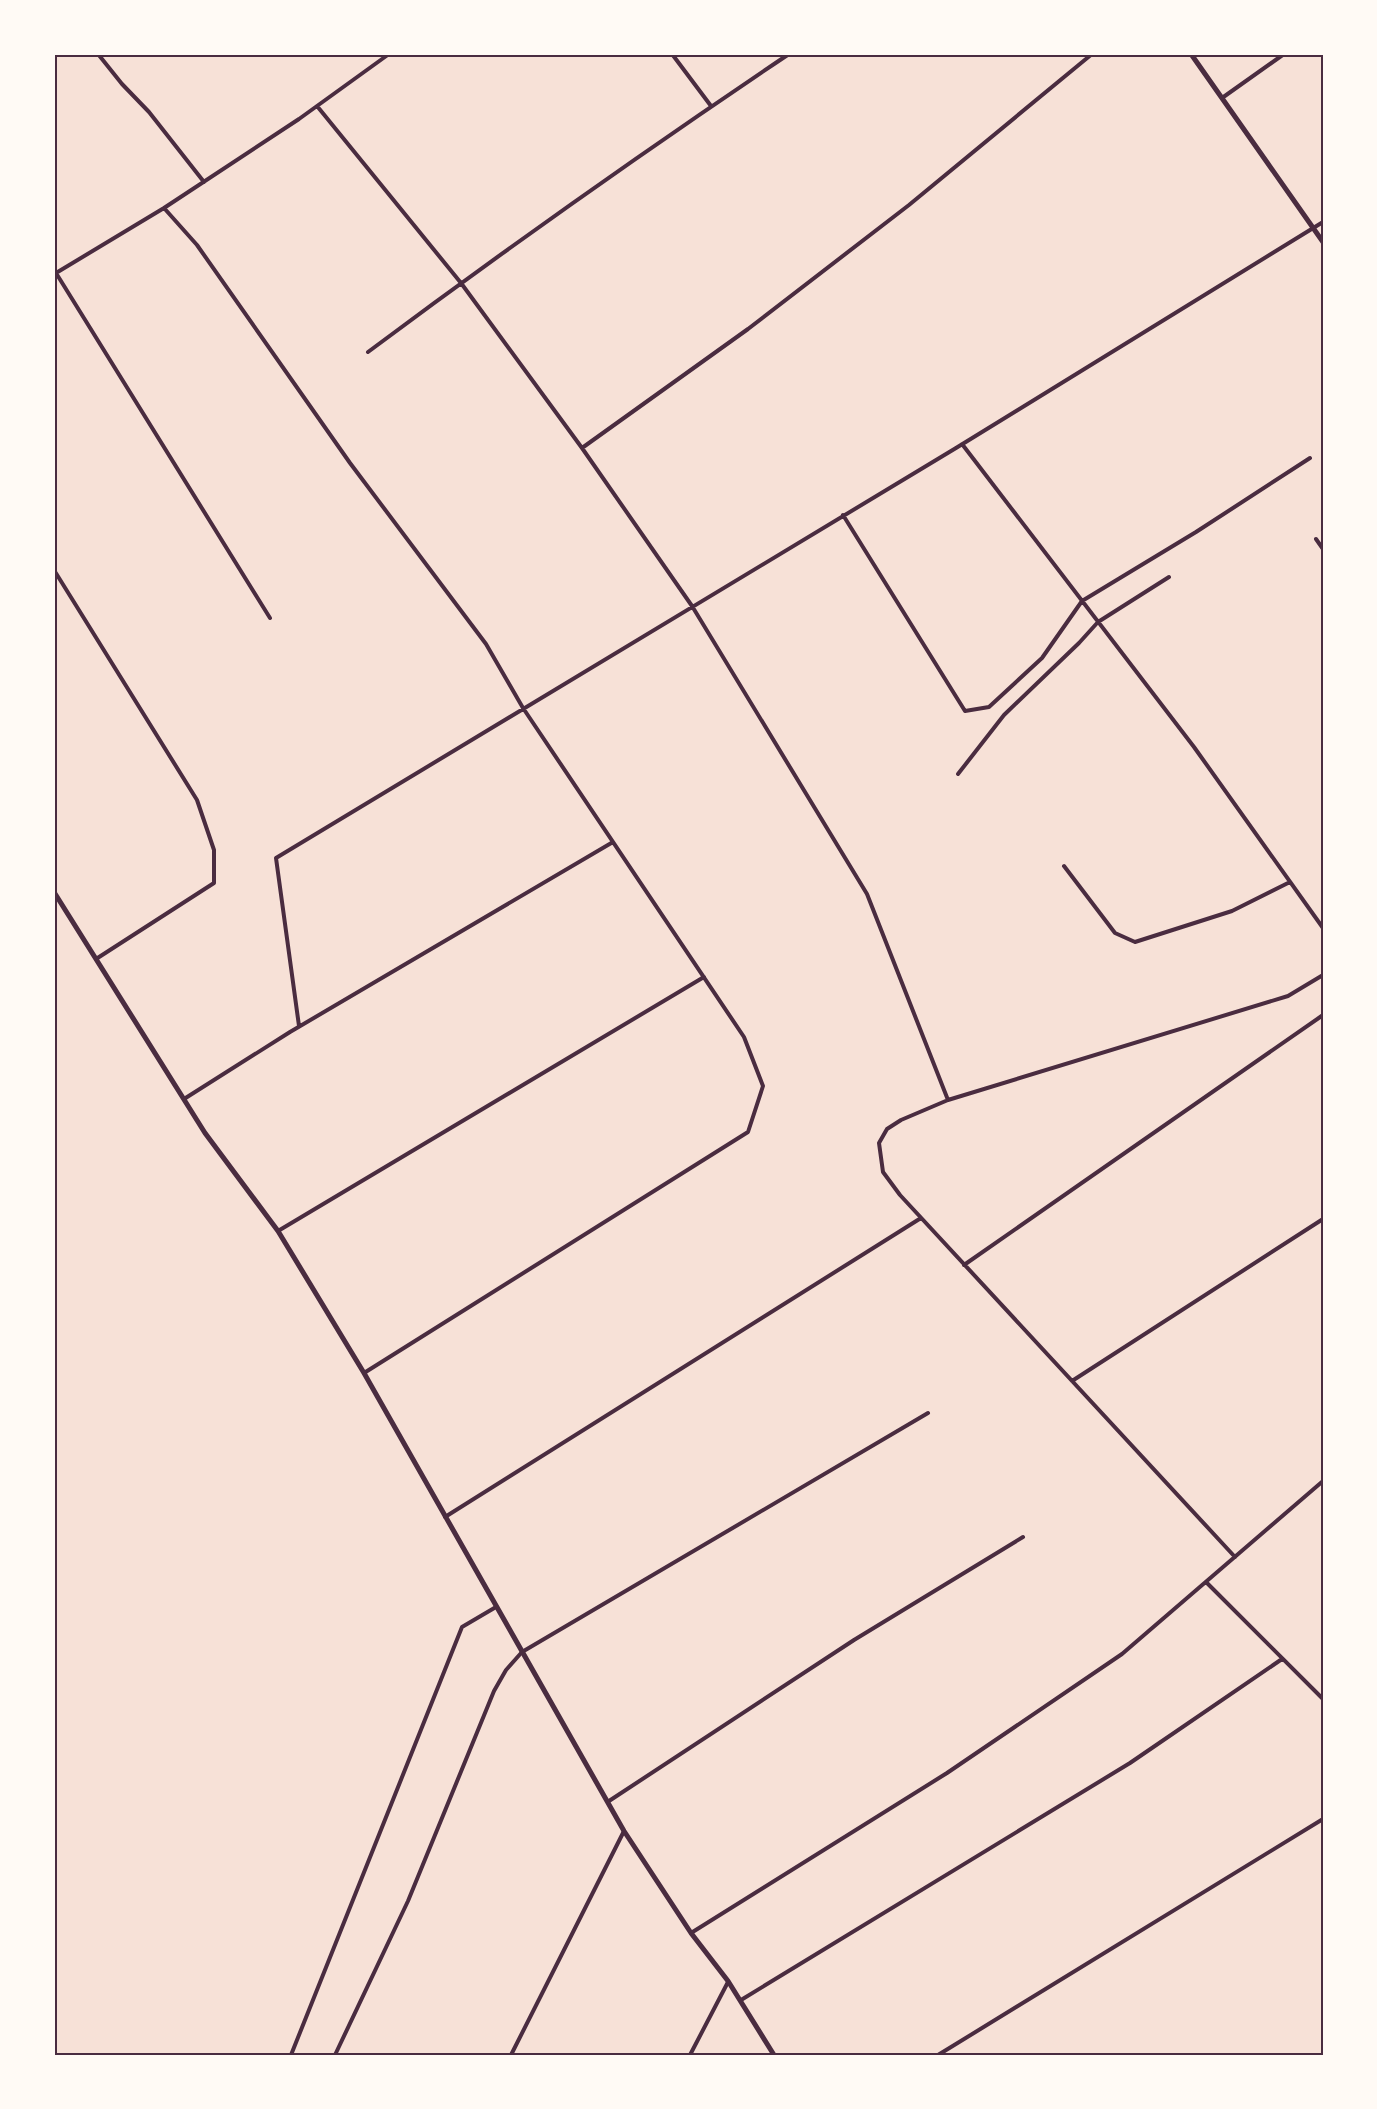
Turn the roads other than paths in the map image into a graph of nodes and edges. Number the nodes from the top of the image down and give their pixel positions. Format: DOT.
graph roads {
  1 [pos="98,54"];
  2 [pos="388,54"];
  3 [pos="672,54"];
  4 [pos="789,54"];
  5 [pos="1092,54"];
  6 [pos="1191,54"];
  7 [pos="1284,54"];
  8 [pos="1222,98"];
  9 [pos="317,106"];
  10 [pos="711,106"];
  11 [pos="204,182"];
  12 [pos="164,208"];
  13 [pos="1323,222"];
  14 [pos="1314,228"];
  15 [pos="1323,242"];
  16 [pos="55,274"];
  17 [pos="461,283"];
  18 [pos="368,352"];
  19 [pos="962,444"];
  20 [pos="582,448"];
  21 [pos="1310,458"];
  22 [pos="843,515"];
  23 [pos="1316,539"];
  24 [pos="1323,549"];
  25 [pos="54,570"];
  26 [pos="1169,578"];
  27 [pos="1082,601"];
  28 [pos="692,606"];
  29 [pos="270,618"];
  30 [pos="1098,622"];
  31 [pos="523,708"];
  32 [pos="958,774"];
  33 [pos="613,842"];
  34 [pos="1064,866"];
  35 [pos="1290,882"];
  36 [pos="54,892"];
  37 [pos="1323,928"];
  38 [pos="96,959"];
  39 [pos="1323,975"];
  40 [pos="704,977"];
  41 [pos="1323,1015"];
  42 [pos="299,1026"];
  43 [pos="183,1099"];
  44 [pos="948,1100"];
  45 [pos="921,1218"];
  46 [pos="1323,1219"];
  47 [pos="278,1231"];
  48 [pos="964,1265"];
  49 [pos="364,1374"];
  50 [pos="1072,1381"];
  51 [pos="928,1413"];
  52 [pos="1323,1481"];
  53 [pos="445,1516"];
  54 [pos="1023,1537"];
  55 [pos="1235,1557"];
  56 [pos="1206,1582"];
  57 [pos="496,1607"];
  58 [pos="522,1652"];
  59 [pos="1282,1659"];
  60 [pos="1323,1699"];
  61 [pos="609,1802"];
  62 [pos="1323,1819"];
  63 [pos="624,1831"];
  64 [pos="691,1933"];
  65 [pos="728,1981"];
  66 [pos="741,2000"];
  67 [pos="291,2055"];
  68 [pos="335,2055"];
  69 [pos="511,2055"];
  70 [pos="690,2055"];
  71 [pos="774,2055"];
  72 [pos="938,2055"];
  1 -- 11 [label="street"];
  2 -- 9 [label="street"];
  3 -- 10 [label="street"];
  4 -- 10 [label="street"];
  5 -- 20 [label="street"];
  6 -- 8 [label="street"];
  7 -- 8 [label="street"];
  8 -- 14 [label="street"];
  9 -- 11 [label="street"];
  9 -- 17 [label="street"];
  10 -- 17 [label="street"];
  11 -- 12 [label="street"];
  12 -- 16 [label="street"];
  12 -- 31 [label="street"];
  13 -- 14 [label="street"];
  14 -- 15 [label="street"];
  14 -- 19 [label="street"];
  16 -- 29 [label="street"];
  17 -- 18 [label="street"];
  17 -- 20 [label="street"];
  19 -- 22 [label="street"];
  19 -- 27 [label="street"];
  20 -- 28 [label="street"];
  21 -- 27 [label="street"];
  22 -- 27 [label="street"];
  22 -- 28 [label="street"];
  23 -- 24 [label="street"];
  25 -- 38 [label="street"];
  26 -- 30 [label="street"];
  27 -- 30 [label="street"];
  28 -- 31 [label="street"];
  28 -- 44 [label="street"];
  30 -- 32 [label="street"];
  30 -- 35 [label="street"];
  31 -- 33 [label="street"];
  31 -- 42 [label="street"];
  33 -- 40 [label="street"];
  33 -- 42 [label="street"];
  34 -- 35 [label="street"];
  35 -- 37 [label="street"];
  36 -- 38 [label="street"];
  38 -- 43 [label="street"];
  39 -- 44 [label="street"];
  40 -- 47 [label="street"];
  40 -- 49 [label="street"];
  41 -- 48 [label="street"];
  42 -- 43 [label="street"];
  43 -- 47 [label="street"];
  44 -- 45 [label="street"];
  45 -- 48 [label="street"];
  45 -- 53 [label="street"];
  46 -- 50 [label="street"];
  47 -- 49 [label="street"];
  48 -- 50 [label="street"];
  49 -- 53 [label="street"];
  50 -- 55 [label="street"];
  51 -- 58 [label="street"];
  52 -- 55 [label="street"];
  53 -- 57 [label="street"];
  54 -- 61 [label="street"];
  55 -- 56 [label="street"];
  56 -- 59 [label="street"];
  56 -- 64 [label="street"];
  57 -- 58 [label="street"];
  57 -- 67 [label="street"];
  58 -- 61 [label="street"];
  58 -- 68 [label="street"];
  59 -- 60 [label="street"];
  59 -- 66 [label="street"];
  61 -- 63 [label="street"];
  62 -- 72 [label="street"];
  63 -- 64 [label="street"];
  63 -- 69 [label="street"];
  64 -- 65 [label="street"];
  65 -- 66 [label="street"];
  65 -- 70 [label="street"];
  66 -- 71 [label="street"];
}
